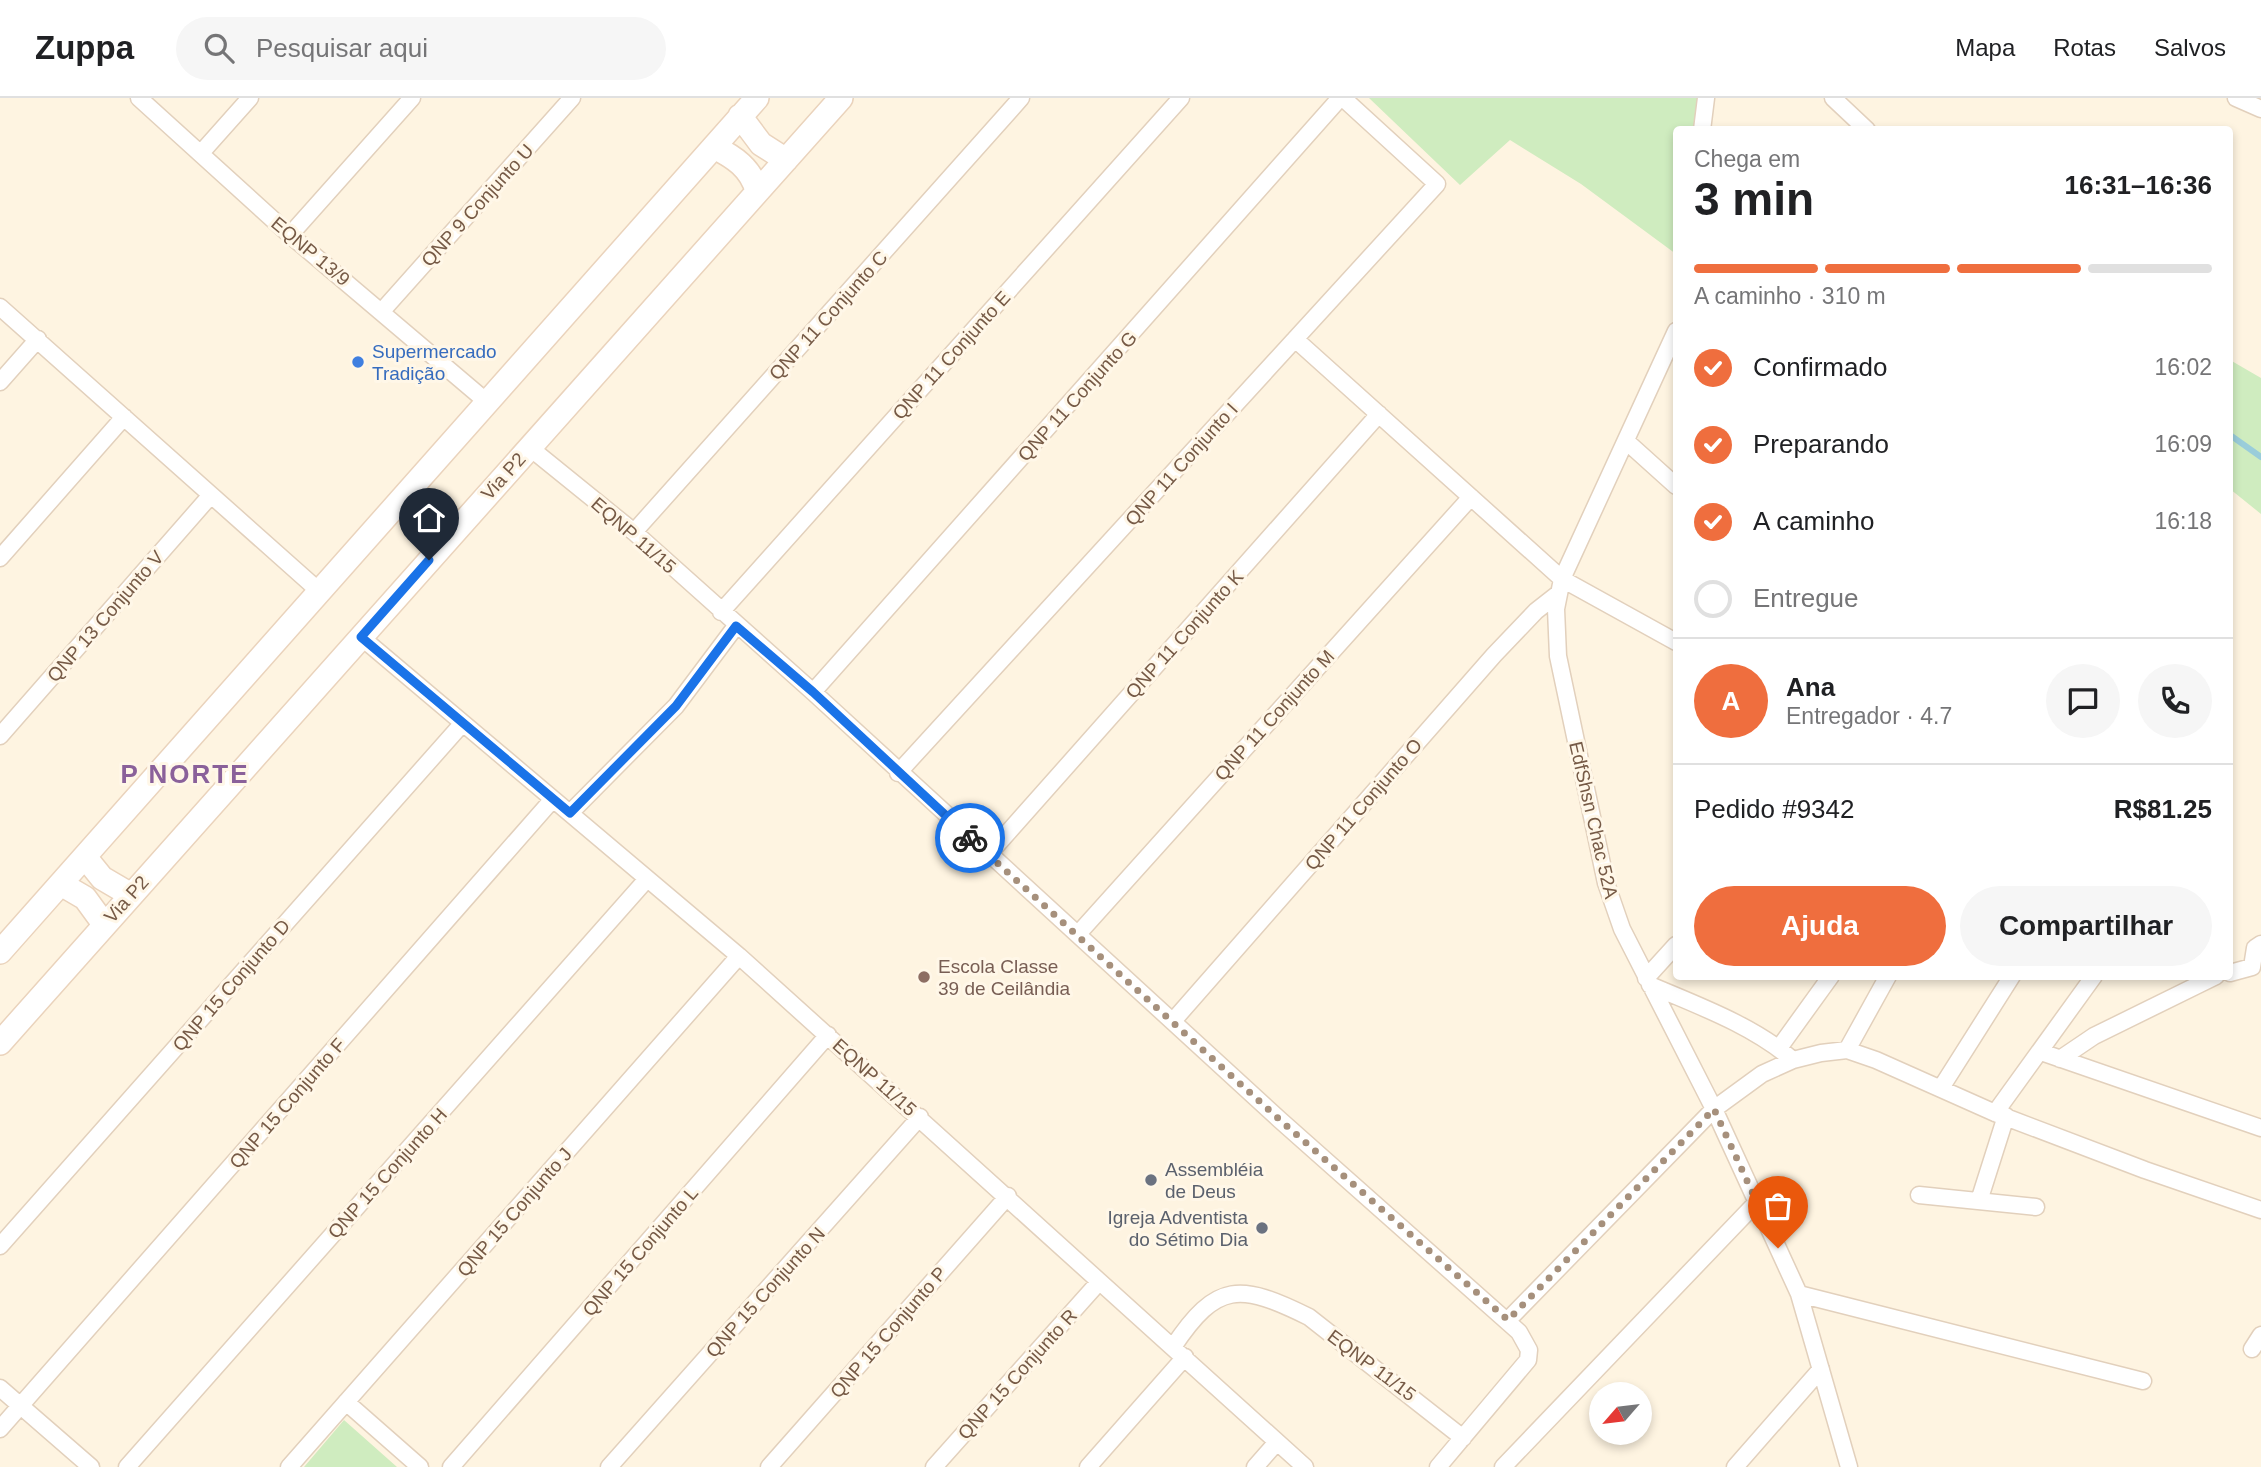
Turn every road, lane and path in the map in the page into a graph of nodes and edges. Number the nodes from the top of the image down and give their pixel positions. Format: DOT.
graph roads {
  1 [pos="139,98"];
  2 [pos="250,98"];
  3 [pos="412,98"];
  4 [pos="572,98"];
  5 [pos="757,98"];
  6 [pos="841,98"];
  7 [pos="1021,98"];
  8 [pos="1181,98"];
  9 [pos="1341,98"];
  10 [pos="1706,98"];
  11 [pos="1833,98"];
  12 [pos="2236,98"];
  13 [pos="2261,108"];
  14 [pos="740,116"];
  15 [pos="1703,126"];
  16 [pos="1863,126"];
  17 [pos="714,147"];
  18 [pos="201,153"];
  19 [pos="786,160"];
  20 [pos="757,191"];
  21 [pos="290,235"];
  22 [pos="0,307"];
  23 [pos="382,311"];
  24 [pos="1673,338"];
  25 [pos="38,339"];
  26 [pos="1295,339"];
  27 [pos="0,382"];
  28 [pos="487,402"];
  29 [pos="1379,414"];
  30 [pos="124,417"];
  31 [pos="1626,441"];
  32 [pos="529,447"];
  33 [pos="1673,483"];
  34 [pos="211,495"];
  35 [pos="1471,497"];
  36 [pos="634,532"];
  37 [pos="0,558"];
  38 [pos="1561,586"];
  39 [pos="319,592"];
  40 [pos="720,612"];
  41 [pos="736,626"];
  42 [pos="361,637"];
  43 [pos="1673,641"];
  44 [pos="813,692"];
  45 [pos="461,724"];
  46 [pos="0,736"];
  47 [pos="898,773"];
  48 [pos="553,799"];
  49 [pos="570,813"];
  50 [pos="988,855"];
  51 [pos="85,857"];
  52 [pos="648,879"];
  53 [pos="61,884"];
  54 [pos="131,895"];
  55 [pos="104,924"];
  56 [pos="1078,933"];
  57 [pos="2261,944"];
  58 [pos="1673,949"];
  59 [pos="0,953"];
  60 [pos="739,956"];
  61 [pos="2233,972"];
  62 [pos="1828,980"];
  63 [pos="1886,980"];
  64 [pos="2009,980"];
  65 [pos="2091,980"];
  66 [pos="2208,980"];
  67 [pos="1648,982"];
  68 [pos="1173,1021"];
  69 [pos="828,1035"];
  70 [pos="0,1043"];
  71 [pos="1779,1048"];
  72 [pos="1847,1050"];
  73 [pos="2041,1052"];
  74 [pos="2060,1059"];
  75 [pos="1793,1060"];
  76 [pos="1941,1088"];
  77 [pos="1714,1109"];
  78 [pos="2001,1114"];
  79 [pos="920,1117"];
  80 [pos="2261,1128"];
  81 [pos="1919,1195"];
  82 [pos="1008,1196"];
  83 [pos="1979,1201"];
  84 [pos="1756,1203"];
  85 [pos="2036,1207"];
  86 [pos="2261,1210"];
  87 [pos="0,1246"];
  88 [pos="1099,1282"];
  89 [pos="1799,1294"];
  90 [pos="1508,1320"];
  91 [pos="2261,1335"];
  92 [pos="2252,1349"];
  93 [pos="1179,1352"];
  94 [pos="1821,1369"];
  95 [pos="2143,1381"];
  96 [pos="0,1388"];
  97 [pos="346,1402"];
  98 [pos="20,1407"];
  99 [pos="0,1429"];
  100 [pos="1463,1437"];
  101 [pos="1277,1442"];
  102 [pos="91,1467"];
  103 [pos="127,1467"];
  104 [pos="289,1467"];
  105 [pos="420,1467"];
  106 [pos="451,1467"];
  107 [pos="609,1467"];
  108 [pos="769,1467"];
  109 [pos="934,1467"];
  110 [pos="1088,1467"];
  111 [pos="1255,1467"];
  112 [pos="1305,1467"];
  113 [pos="1437,1467"];
  114 [pos="1503,1467"];
  115 [pos="1735,1467"];
  116 [pos="1849,1467"];
  1 -- 18 [label="street, EQNP 13/9"];
  2 -- 18 [label="street"];
  3 -- 21 [label="street"];
  4 -- 23 [label="street, QNP 9 Conjunto U"];
  5 -- 14 [label="main road"];
  6 -- 19 [label="main road, Via P2"];
  7 -- 36 [label="street, QNP 11 Conjunto C"];
  8 -- 40 [label="street, QNP 11 Conjunto E"];
  9 -- 26 [label="street, QNP 11 Conjunto I"];
  9 -- 44 [label="street, QNP 11 Conjunto G"];
  10 -- 15 [label="street"];
  11 -- 16 [label="street"];
  12 -- 13 [label="street"];
  14 -- 17 [label="main road"];
  14 -- 19 [label="main road"];
  17 -- 20 [label="main road"];
  17 -- 28 [label="main road"];
  18 -- 21 [label="street, EQNP 13/9"];
  19 -- 20 [label="main road, Via P2"];
  20 -- 32 [label="main road, Via P2"];
  21 -- 23 [label="street, EQNP 13/9"];
  22 -- 25 [label="street"];
  23 -- 28 [label="street, EQNP 13/9"];
  24 -- 31 [label="street, EdfShsn Chac 52A"];
  25 -- 27 [label="street"];
  25 -- 30 [label="street"];
  26 -- 29 [label="street"];
  26 -- 47 [label="street, QNP 11 Conjunto I"];
  28 -- 39 [label="main road"];
  29 -- 35 [label="street"];
  29 -- 50 [label="street, QNP 11 Conjunto K"];
  30 -- 34 [label="street"];
  30 -- 37 [label="street"];
  31 -- 33 [label="street"];
  31 -- 38 [label="street, EdfShsn Chac 52A"];
  32 -- 36 [label="street, EQNP 11/15"];
  32 -- 42 [label="main road, Via P2"];
  34 -- 39 [label="street"];
  34 -- 46 [label="street, QNP 13 Conjunto V"];
  35 -- 38 [label="street"];
  35 -- 56 [label="street, QNP 11 Conjunto M"];
  36 -- 40 [label="street, EQNP 11/15"];
  38 -- 43 [label="street"];
  38 -- 67 [label="street, EdfShsn Chac 52A"];
  38 -- 68 [label="street, QNP 11 Conjunto O"];
  39 -- 51 [label="main road"];
  40 -- 41 [label="street, EQNP 11/15"];
  41 -- 44 [label="street, EQNP 11/15"];
  41 -- 49 [label="street"];
  42 -- 45 [label="street, EQNP 11/15"];
  42 -- 54 [label="main road, Via P2"];
  44 -- 47 [label="street, EQNP 11/15"];
  45 -- 48 [label="street, EQNP 11/15"];
  45 -- 87 [label="street, QNP 15 Conjunto D"];
  47 -- 50 [label="street, EQNP 11/15"];
  48 -- 49 [label="street, EQNP 11/15"];
  48 -- 98 [label="street, QNP 15 Conjunto F"];
  49 -- 52 [label="street, EQNP 11/15"];
  50 -- 56 [label="street, EQNP 11/15"];
  51 -- 53 [label="main road"];
  51 -- 54 [label="main road"];
  52 -- 60 [label="street, EQNP 11/15"];
  52 -- 103 [label="street, QNP 15 Conjunto H"];
  53 -- 55 [label="main road"];
  53 -- 59 [label="main road"];
  54 -- 55 [label="main road, Via P2"];
  55 -- 70 [label="main road, Via P2"];
  56 -- 68 [label="street, EQNP 11/15"];
  57 -- 61 [label="street"];
  58 -- 67 [label="street"];
  60 -- 69 [label="street, EQNP 11/15"];
  60 -- 97 [label="street, QNP 15 Conjunto J"];
  62 -- 71 [label="street"];
  63 -- 72 [label="street"];
  64 -- 76 [label="street"];
  65 -- 73 [label="street"];
  66 -- 74 [label="street"];
  67 -- 71 [label="street"];
  67 -- 77 [label="street, EdfShsn Chac 52A"];
  68 -- 90 [label="street, EQNP 11/15"];
  69 -- 79 [label="street, EQNP 11/15"];
  69 -- 106 [label="street, QNP 15 Conjunto L"];
  71 -- 75 [label="street"];
  72 -- 75 [label="street"];
  72 -- 76 [label="street"];
  73 -- 74 [label="street"];
  73 -- 78 [label="street"];
  74 -- 80 [label="street"];
  75 -- 77 [label="street"];
  76 -- 78 [label="street"];
  77 -- 84 [label="street, EdfShsn Chac 52A"];
  77 -- 90 [label="street"];
  78 -- 83 [label="street"];
  78 -- 86 [label="street"];
  79 -- 82 [label="street, EQNP 11/15"];
  79 -- 107 [label="street, QNP 15 Conjunto N"];
  81 -- 83 [label="street"];
  82 -- 88 [label="street, EQNP 11/15"];
  82 -- 108 [label="street, QNP 15 Conjunto P"];
  83 -- 85 [label="street"];
  84 -- 89 [label="street, EdfShsn Chac 52A"];
  84 -- 114 [label="street"];
  88 -- 93 [label="street, EQNP 11/15"];
  88 -- 109 [label="street, QNP 15 Conjunto R"];
  89 -- 94 [label="street, EdfShsn Chac 52A"];
  89 -- 95 [label="street"];
  90 -- 100 [label="street, EQNP 11/15"];
  91 -- 92 [label="street"];
  93 -- 100 [label="street, EQNP 11/15"];
  93 -- 101 [label="street, EQNP 11/15"];
  93 -- 110 [label="street"];
  94 -- 115 [label="street"];
  94 -- 116 [label="street, EdfShsn Chac 52A"];
  96 -- 98 [label="street"];
  97 -- 104 [label="street, QNP 15 Conjunto J"];
  97 -- 105 [label="street"];
  98 -- 99 [label="street, QNP 15 Conjunto F"];
  98 -- 102 [label="street"];
  100 -- 113 [label="street, EQNP 11/15"];
  101 -- 111 [label="street"];
  101 -- 112 [label="street, EQNP 11/15"];
}
